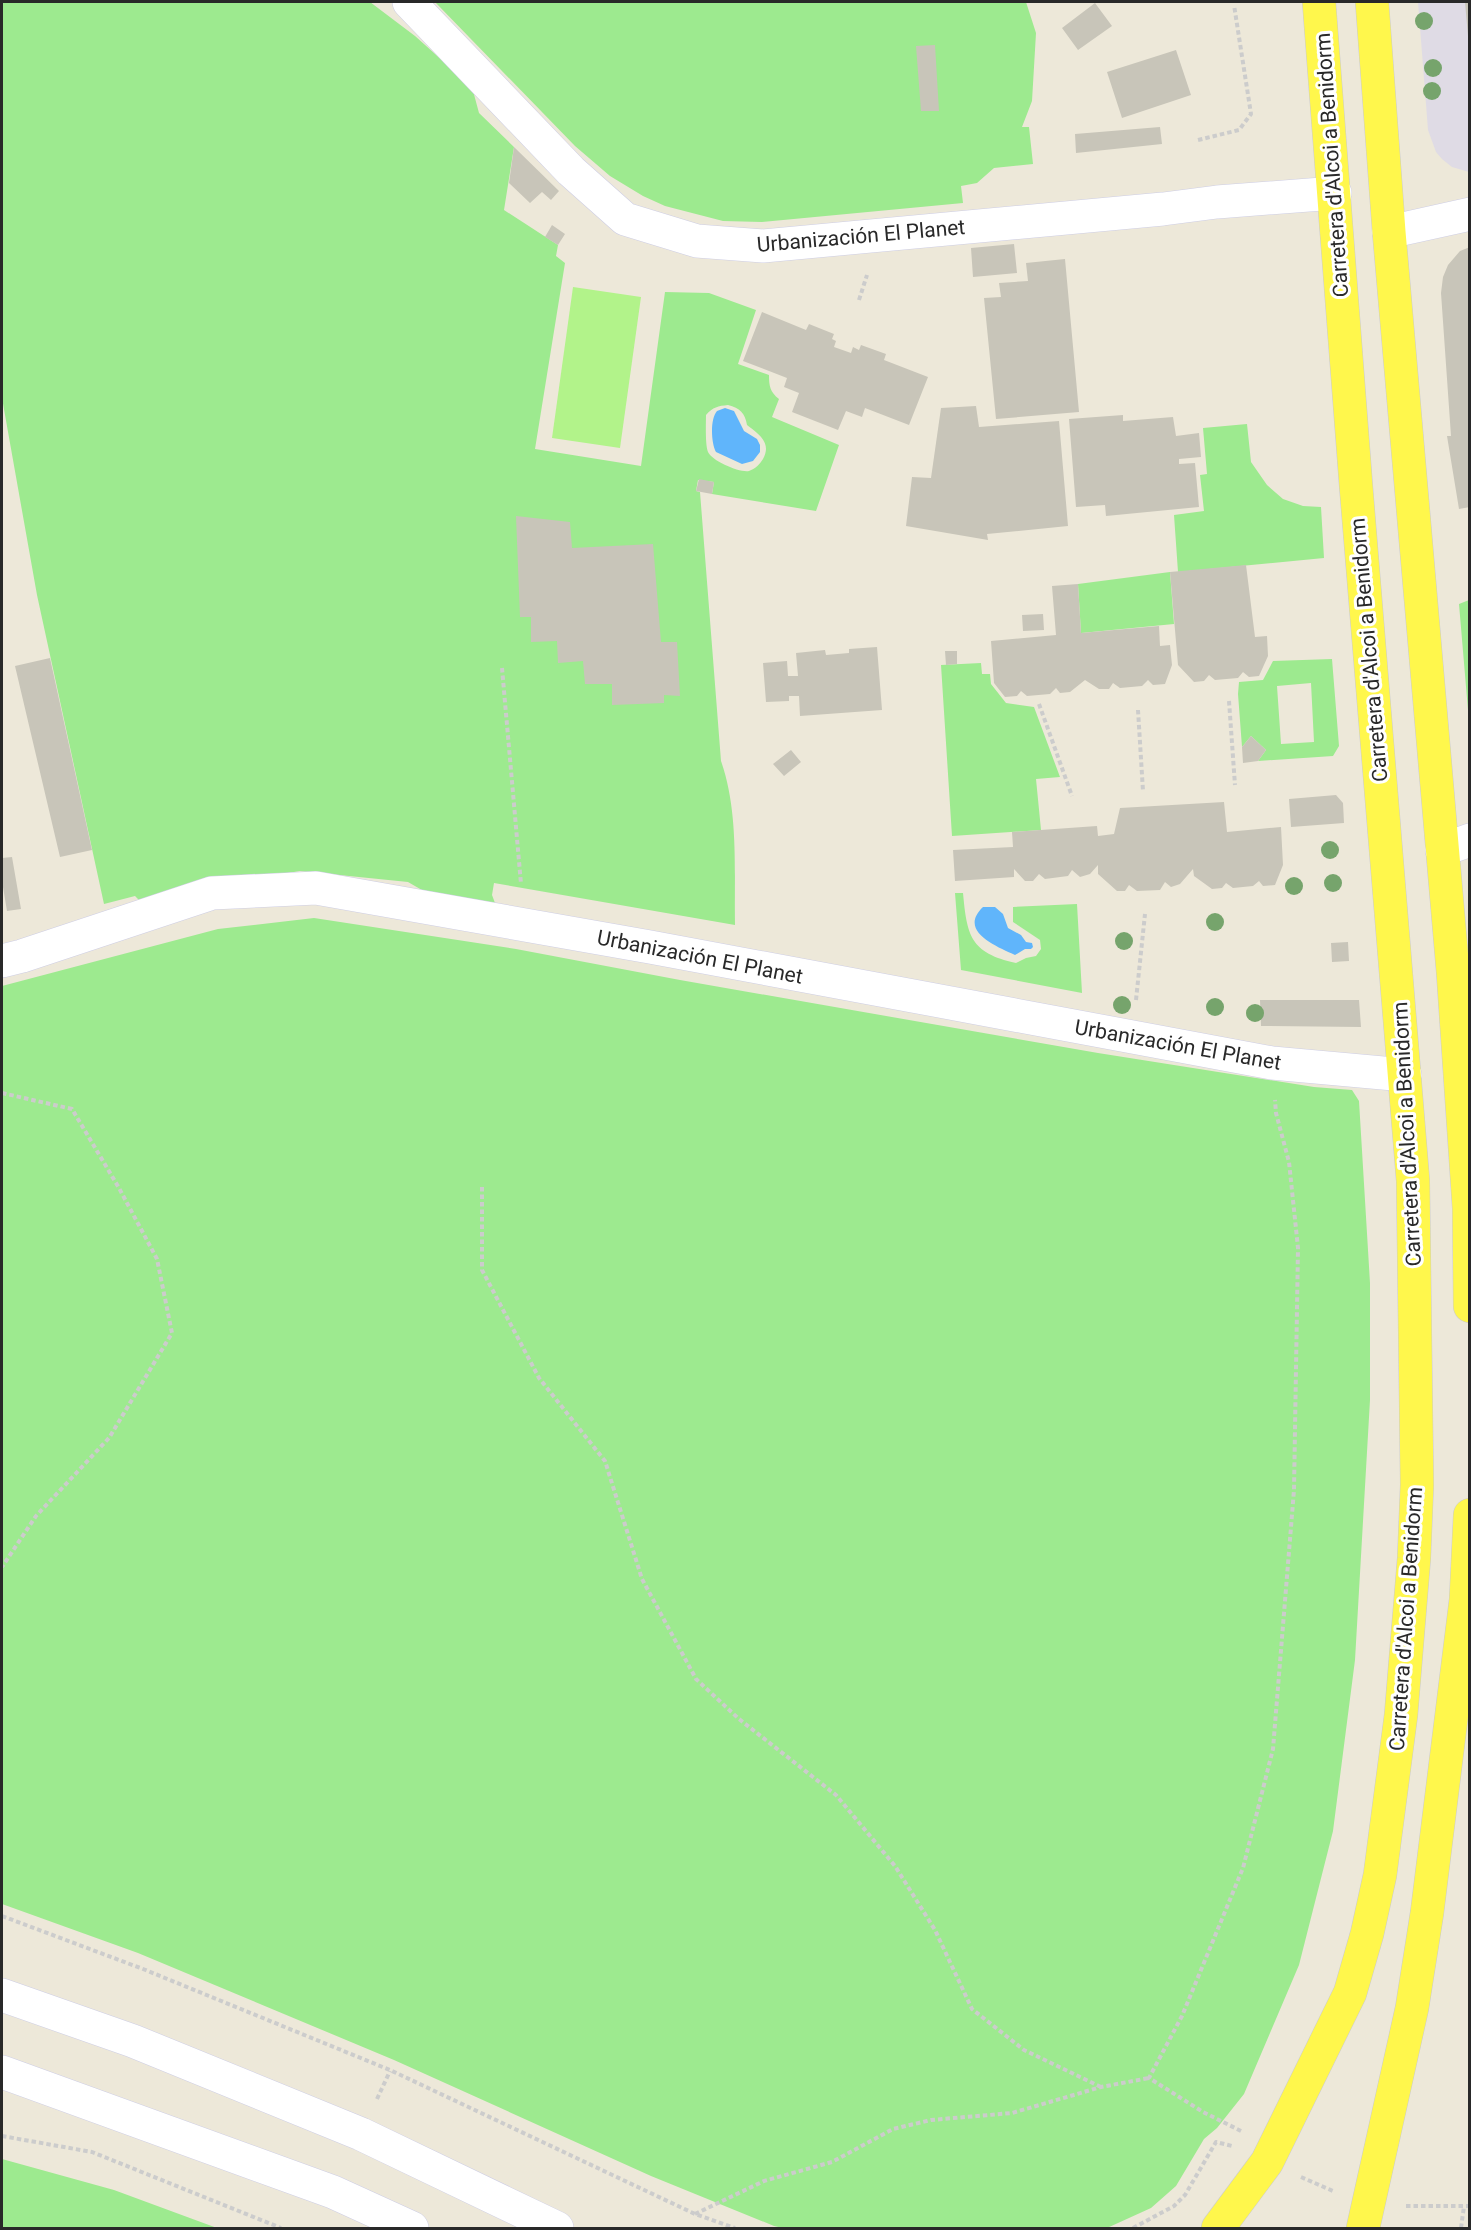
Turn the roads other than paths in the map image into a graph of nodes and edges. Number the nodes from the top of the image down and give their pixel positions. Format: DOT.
graph roads {
  1 [pos="409,2"];
  2 [pos="1319,2"];
  3 [pos="1372,2"];
  4 [pos="1335,193"];
  5 [pos="1470,214"];
  6 [pos="1389,232"];
  7 [pos="1456,845"];
  8 [pos="2,961"];
  9 [pos="1406,1075"];
  10 [pos="1469,1298"];
  11 [pos="1470,1306"];
  12 [pos="1470,1515"];
  13 [pos="2,1995"];
  14 [pos="2,2072"];
  15 [pos="412,2229"];
  16 [pos="557,2229"];
  17 [pos="1218,2229"];
  18 [pos="1364,2229"];
  1 -- 4 [label="street, Urbanización El Planet"];
  2 -- 4 [label="main road, Carretera d'Alcoi a Benidorm"];
  3 -- 6 [label="main road"];
  4 -- 9 [label="main road, Carretera d'Alcoi a Benidorm"];
  5 -- 6 [label="street"];
  6 -- 7 [label="main road"];
  7 -- 10 [label="main road"];
  8 -- 9 [label="street, Urbanización El Planet"];
  9 -- 17 [label="main road, Carretera d'Alcoi a Benidorm"];
  10 -- 11 [label="main road"];
  12 -- 18 [label="main road"];
  13 -- 16 [label="street"];
  14 -- 15 [label="street"];
}
